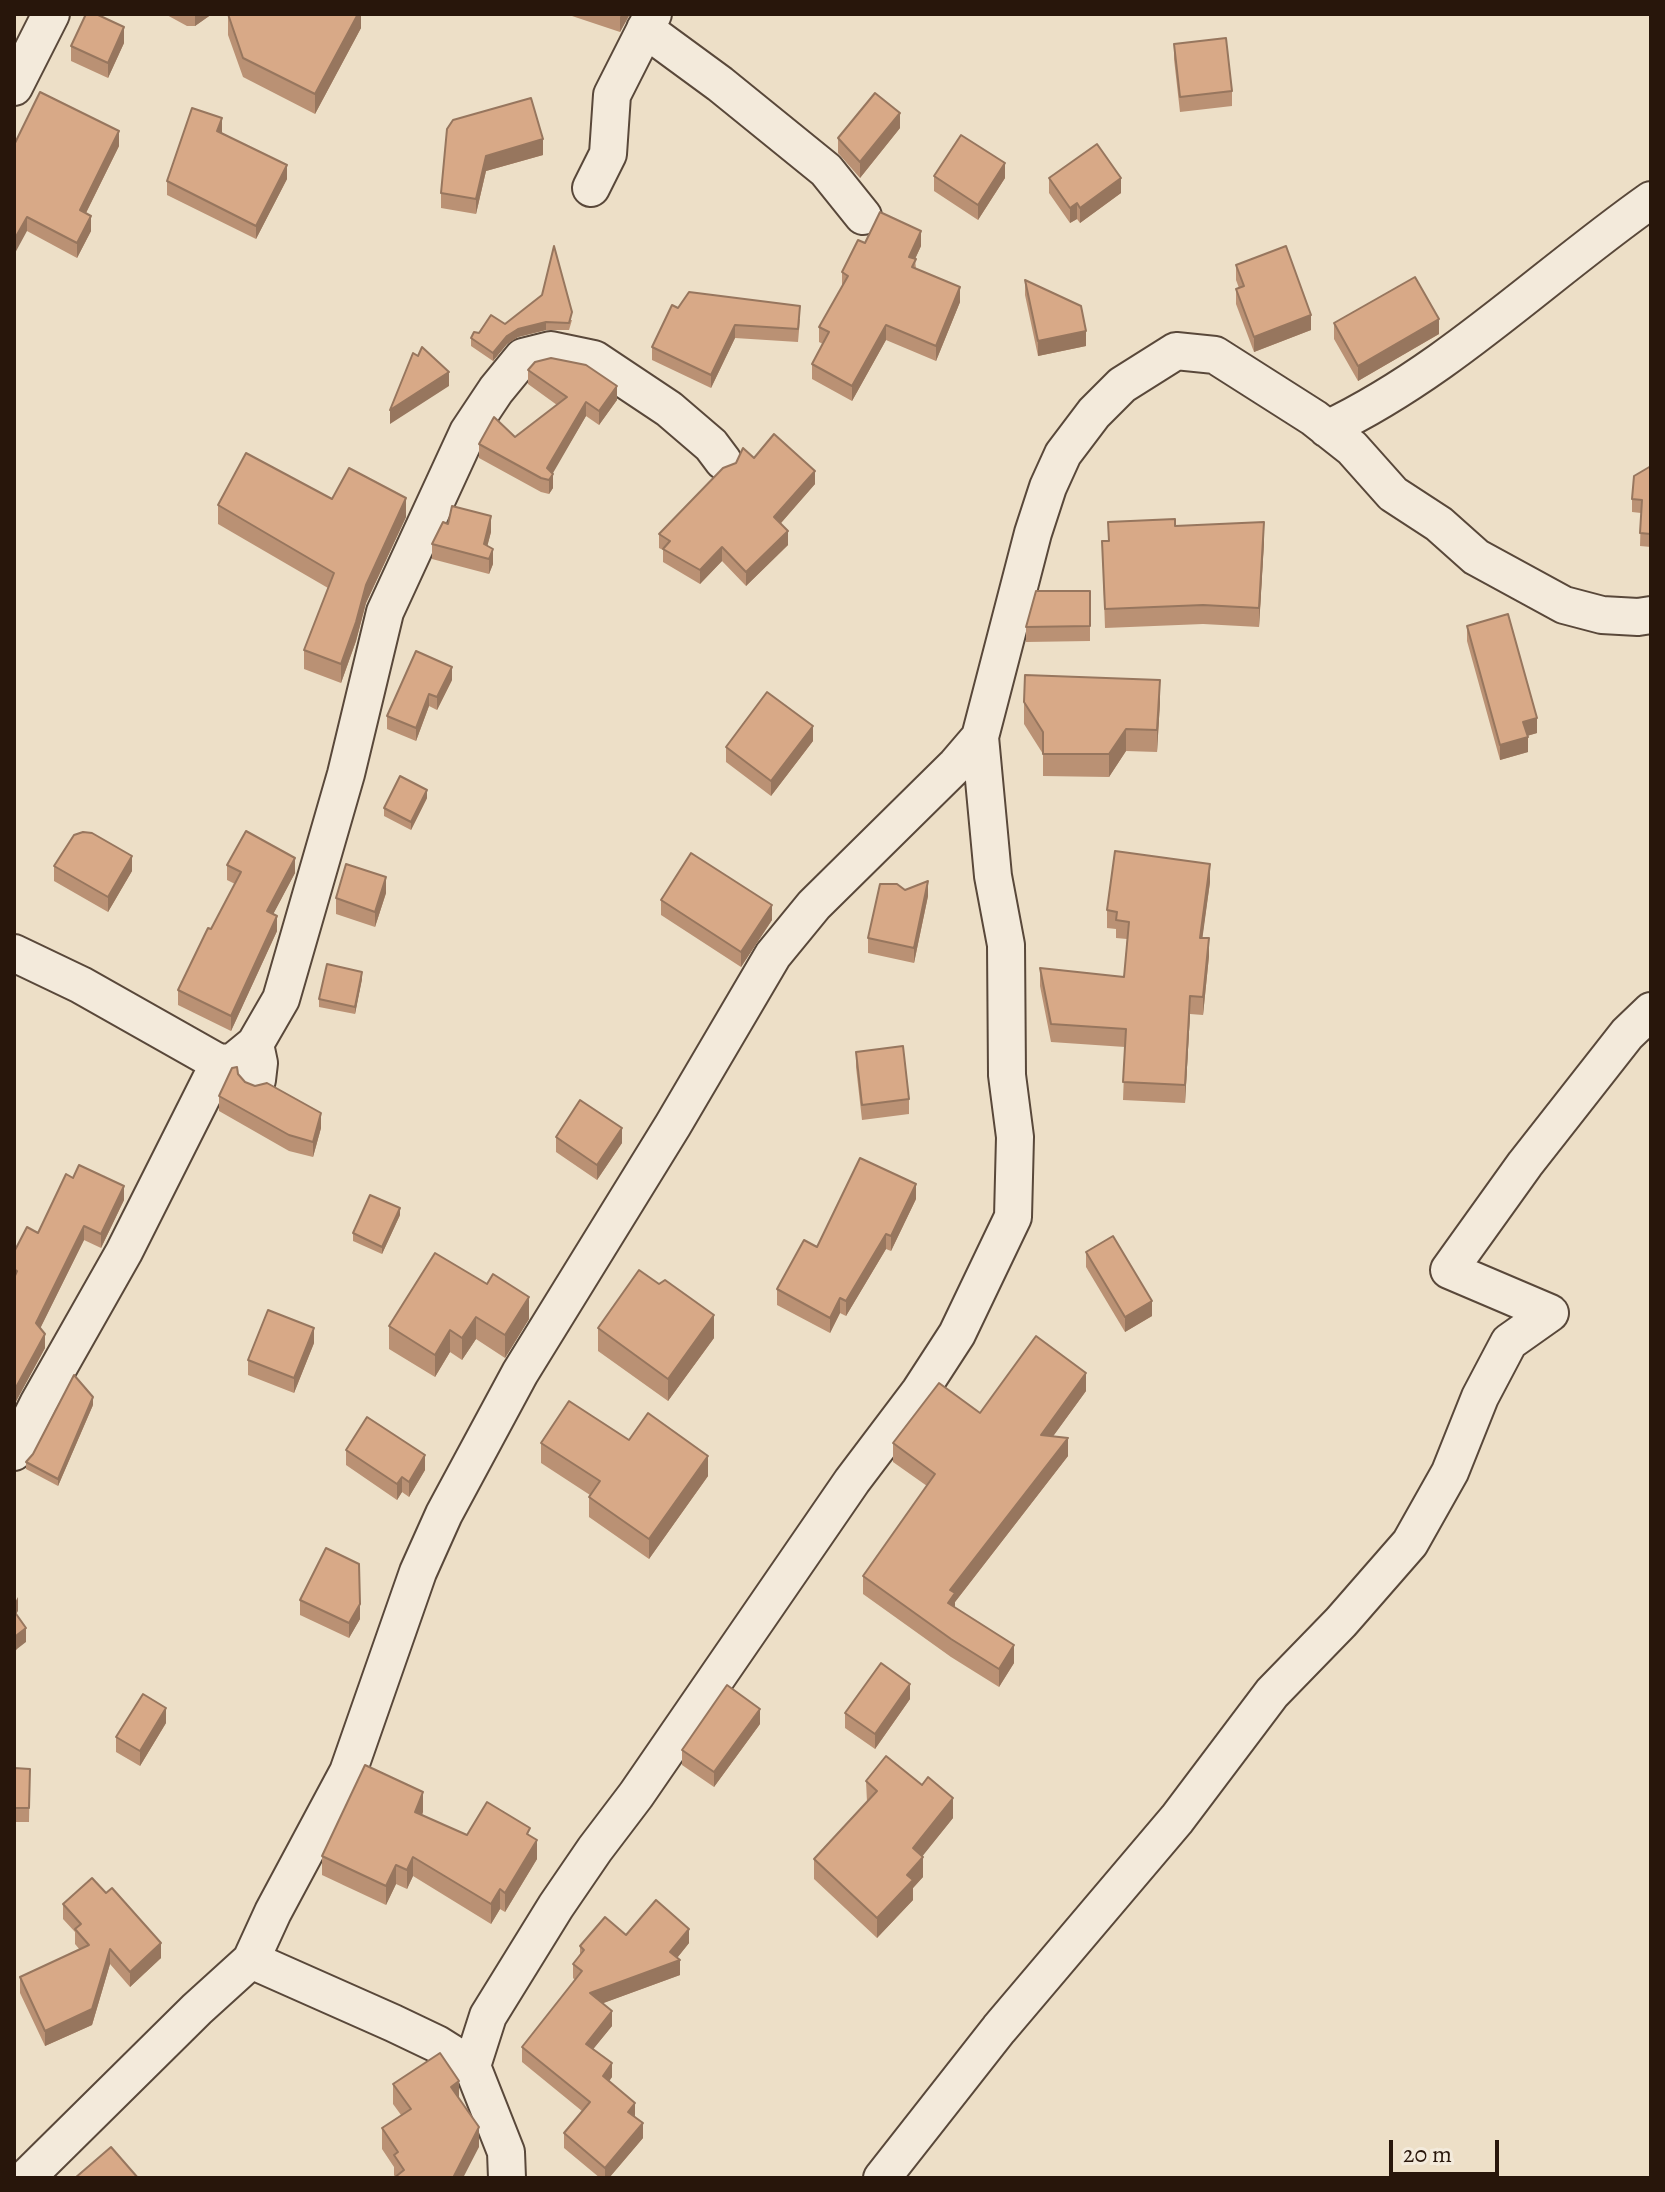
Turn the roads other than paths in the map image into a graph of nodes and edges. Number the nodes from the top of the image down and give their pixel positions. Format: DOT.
graph roads {
  1 [pos="51,14"];
  2 [pos="649,21"];
  3 [pos="14,87"];
  4 [pos="591,188"];
  5 [pos="1651,200"];
  6 [pos="863,216"];
  7 [pos="1327,429"];
  8 [pos="723,461"];
  9 [pos="1651,615"];
  10 [pos="980,737"];
  11 [pos="14,953"];
  12 [pos="1651,1011"];
  13 [pos="255,1044"];
  14 [pos="219,1063"];
  15 [pos="257,1080"];
  16 [pos="14,1452"];
  17 [pos="251,1960"];
  18 [pos="472,2066"];
  19 [pos="26,2178"];
  20 [pos="507,2178"];
  21 [pos="882,2178"];
  1 -- 3 [label="street"];
  2 -- 4 [label="street"];
  2 -- 6 [label="street"];
  5 -- 7 [label="street"];
  7 -- 9 [label="street"];
  7 -- 10 [label="street"];
  8 -- 13 [label="street"];
  10 -- 17 [label="street"];
  10 -- 18 [label="street"];
  11 -- 14 [label="street"];
  12 -- 21 [label="street"];
  13 -- 14 [label="street"];
  13 -- 15 [label="street"];
  14 -- 16 [label="street"];
  17 -- 18 [label="street"];
  17 -- 19 [label="street"];
  18 -- 20 [label="street"];
}
